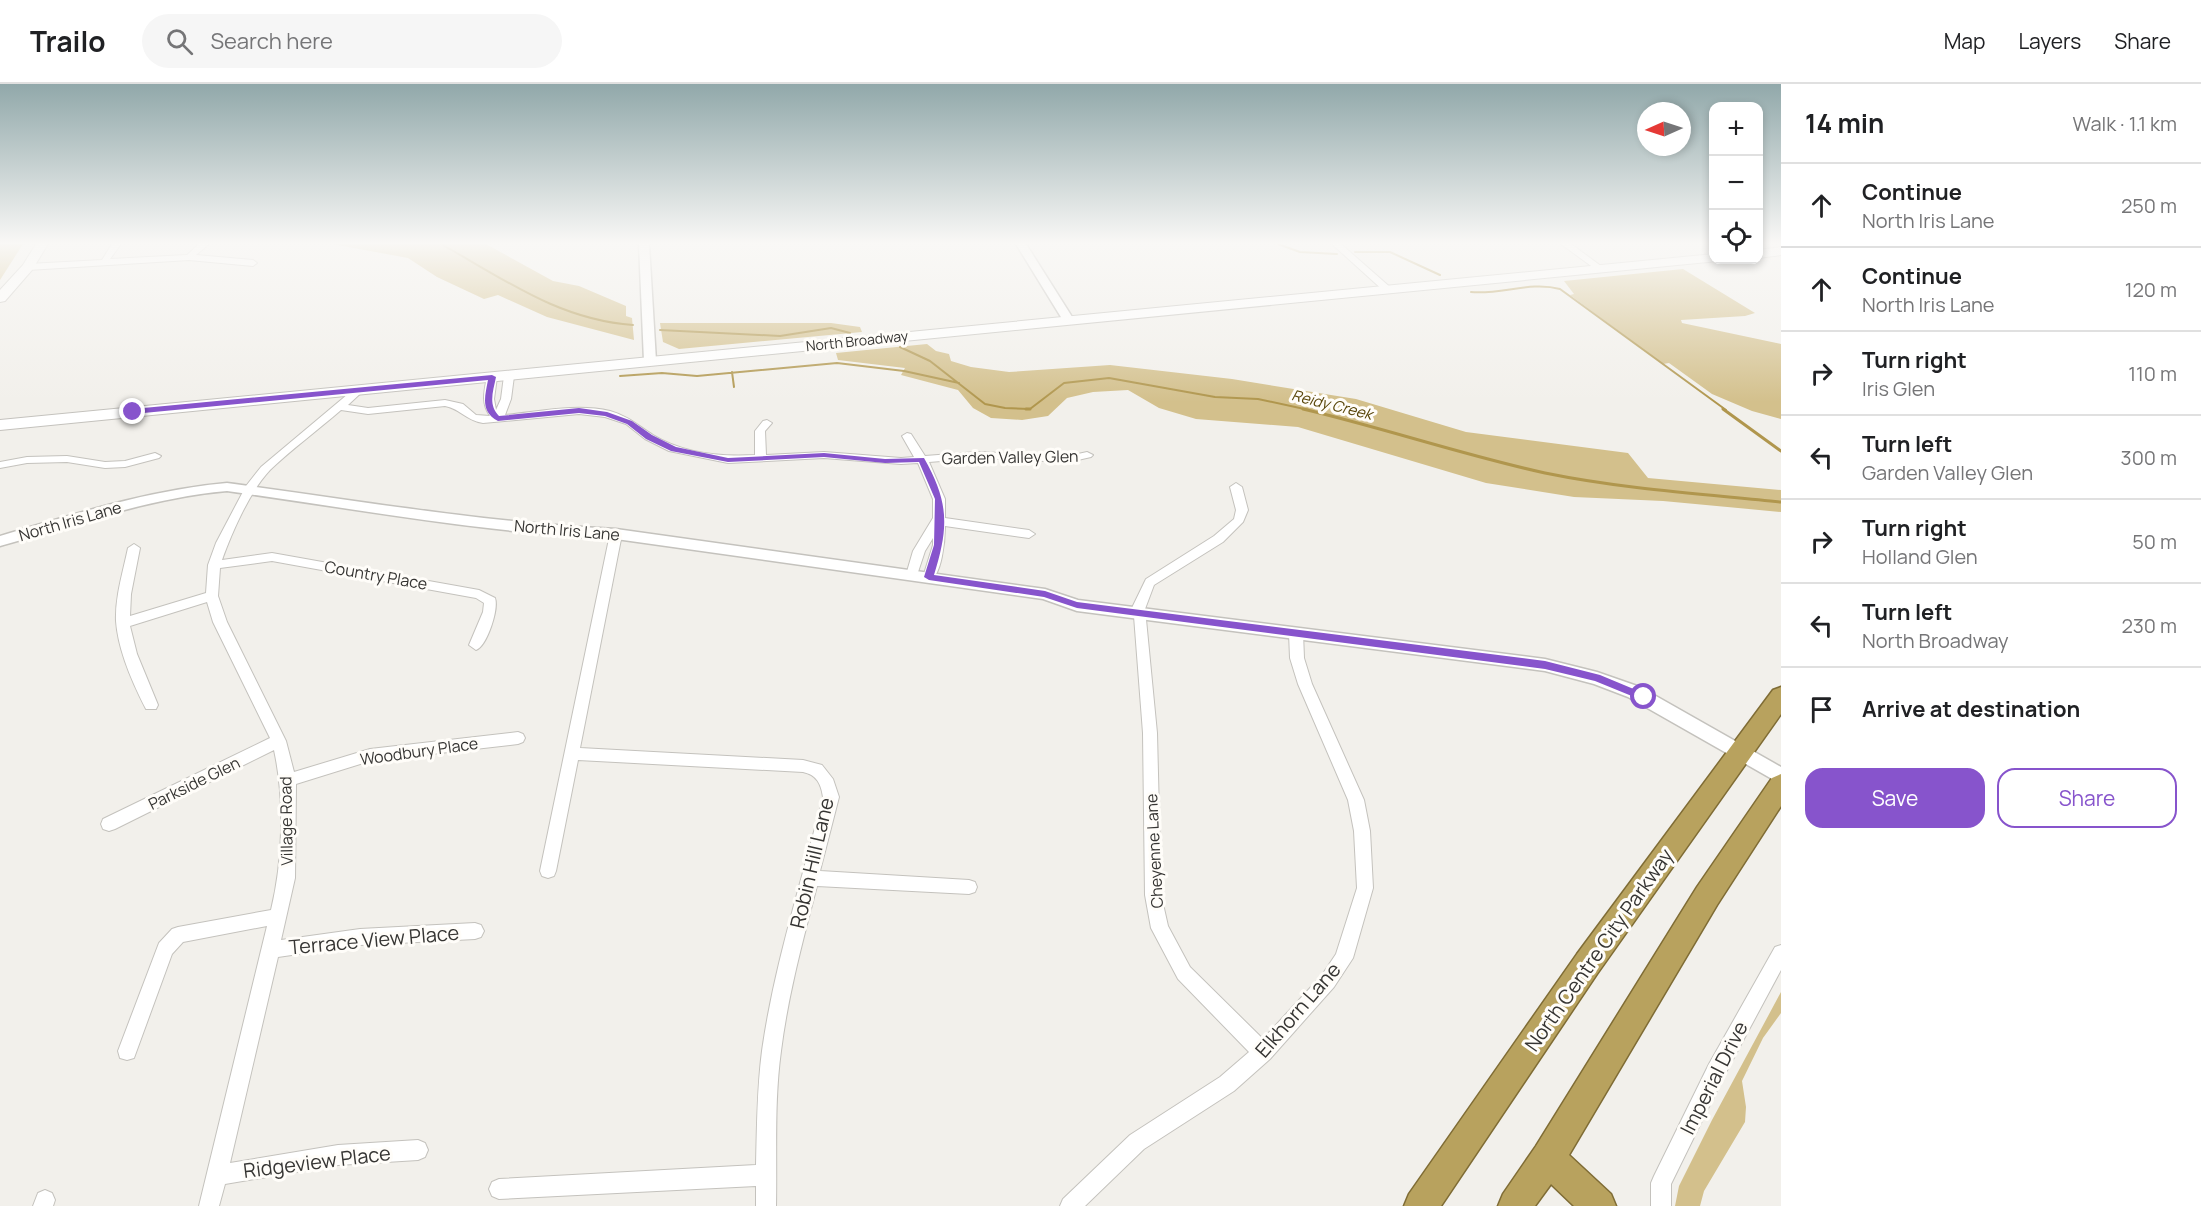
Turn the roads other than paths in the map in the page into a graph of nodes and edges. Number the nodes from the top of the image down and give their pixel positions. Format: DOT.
graph roads {
  1 [pos="647,296"];
  2 [pos="1054,296"];
  3 [pos="1320,296"];
  4 [pos="1068,320"];
  5 [pos="650,361"];
  6 [pos="509,376"];
  7 [pos="492,377"];
  8 [pos="358,391"];
  9 [pos="339,407"];
  10 [pos="498,418"];
  11 [pos="767,423"];
  12 [pos="0,425"];
  13 [pos="907,436"];
  14 [pos="1087,455"];
  15 [pos="155,456"];
  16 [pos="761,459"];
  17 [pos="922,460"];
  18 [pos="0,465"];
  19 [pos="1236,487"];
  20 [pos="250,489"];
  21 [pos="938,521"];
  22 [pos="616,534"];
  23 [pos="1029,534"];
  24 [pos="0,541"];
  25 [pos="134,548"];
  26 [pos="214,565"];
  27 [pos="912,575"];
  28 [pos="929,577"];
  29 [pos="212,596"];
  30 [pos="1138,612"];
  31 [pos="123,623"];
  32 [pos="1296,633"];
  33 [pos="476,645"];
  34 [pos="1781,696"];
  35 [pos="152,705"];
  36 [pos="518,738"];
  37 [pos="279,741"];
  38 [pos="1739,753"];
  39 [pos="571,754"];
  40 [pos="1781,776"];
  41 [pos="288,780"];
  42 [pos="1781,785"];
  43 [pos="109,824"];
  44 [pos="548,871"];
  45 [pos="810,878"];
  46 [pos="969,887"];
  47 [pos="279,916"];
  48 [pos="475,931"];
  49 [pos="272,950"];
  50 [pos="1781,953"];
  51 [pos="127,1051"];
  52 [pos="1263,1052"];
  53 [pos="418,1150"];
  54 [pos="1548,1158"];
  55 [pos="217,1175"];
  56 [pos="767,1175"];
  57 [pos="499,1189"];
  58 [pos="209,1206"];
  59 [pos="766,1206"];
  60 [pos="1070,1206"];
  61 [pos="1421,1206"];
  62 [pos="1515,1206"];
  63 [pos="1599,1206"];
  64 [pos="1661,1206"];
  1 -- 5 [label="street"];
  2 -- 4 [label="street"];
  3 -- 4 [label="main road, North Broadway"];
  4 -- 5 [label="main road, North Broadway"];
  5 -- 6 [label="main road, North Broadway"];
  6 -- 7 [label="main road, North Broadway"];
  6 -- 10 [label="street"];
  7 -- 8 [label="main road, North Broadway"];
  7 -- 10 [label="street"];
  8 -- 9 [label="street, Village Road"];
  8 -- 12 [label="main road, North Broadway"];
  9 -- 10 [label="street, Garden Valley Glen"];
  9 -- 20 [label="street, Village Road"];
  10 -- 16 [label="street, Garden Valley Glen"];
  11 -- 16 [label="street"];
  13 -- 17 [label="street"];
  14 -- 17 [label="street, Garden Valley Glen"];
  15 -- 18 [label="street"];
  16 -- 17 [label="street, Garden Valley Glen"];
  17 -- 21 [label="street"];
  19 -- 30 [label="street, Cheyenne Lane"];
  20 -- 22 [label="street, North Iris Lane"];
  20 -- 24 [label="street, North Iris Lane"];
  20 -- 26 [label="street, Village Road"];
  21 -- 23 [label="street"];
  21 -- 27 [label="street"];
  21 -- 28 [label="street"];
  22 -- 27 [label="street, North Iris Lane"];
  22 -- 39 [label="street"];
  25 -- 31 [label="street"];
  26 -- 29 [label="street, Village Road"];
  26 -- 33 [label="street, Country Place"];
  27 -- 28 [label="street, North Iris Lane"];
  28 -- 30 [label="street, North Iris Lane"];
  29 -- 31 [label="street"];
  29 -- 37 [label="street, Village Road"];
  30 -- 32 [label="street, North Iris Lane"];
  30 -- 52 [label="street, Cheyenne Lane"];
  31 -- 35 [label="street"];
  32 -- 38 [label="street, North Iris Lane"];
  32 -- 52 [label="street, Elkhorn Lane"];
  34 -- 38 [label="highway, North Centre City Parkway"];
  36 -- 41 [label="street, Woodbury Place"];
  37 -- 41 [label="street, Village Road"];
  37 -- 43 [label="street, Parkside Glen"];
  38 -- 40 [label="street, North Iris Lane"];
  38 -- 61 [label="highway, North Centre City Parkway"];
  39 -- 44 [label="street"];
  39 -- 45 [label="street, Robin Hill Lane"];
  41 -- 47 [label="street, Village Road"];
  42 -- 54 [label="highway"];
  45 -- 46 [label="street"];
  45 -- 56 [label="street, Robin Hill Lane"];
  47 -- 49 [label="street, Village Road"];
  47 -- 51 [label="street"];
  48 -- 49 [label="street, Terrace View Place"];
  49 -- 55 [label="street, Village Road"];
  50 -- 64 [label="street, Imperial Drive"];
  52 -- 60 [label="street, Elkhorn Lane"];
  53 -- 55 [label="street, Ridgeview Place"];
  54 -- 62 [label="highway"];
  54 -- 63 [label="highway"];
  55 -- 58 [label="street, Village Road"];
  56 -- 57 [label="street"];
  56 -- 59 [label="street, Robin Hill Lane"];
}
